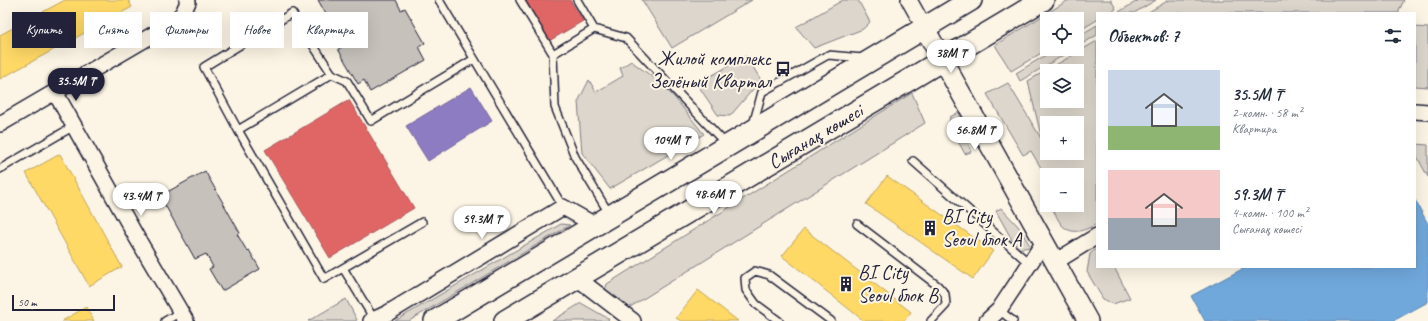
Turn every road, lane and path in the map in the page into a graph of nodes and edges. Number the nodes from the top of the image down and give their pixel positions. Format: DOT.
graph roads {
  1 [pos="188,0"];
  2 [pos="439,0"];
  3 [pos="520,0"];
  4 [pos="577,0"];
  5 [pos="909,0"];
  6 [pos="971,0"];
  7 [pos="1043,0"];
  8 [pos="924,28"];
  9 [pos="594,29"];
  10 [pos="553,54"];
  11 [pos="474,58"];
  12 [pos="872,59"];
  13 [pos="942,60"];
  14 [pos="332,74"];
  15 [pos="55,92"];
  16 [pos="1416,111"];
  17 [pos="1428,112"];
  18 [pos="0,124"];
  19 [pos="74,126"];
  20 [pos="238,130"];
  21 [pos="751,132"];
  22 [pos="727,146"];
  23 [pos="913,161"];
  24 [pos="0,169"];
  25 [pos="563,207"];
  26 [pos="603,220"];
  27 [pos="422,222"];
  28 [pos="857,224"];
  29 [pos="1040,235"];
  30 [pos="1096,237"];
  31 [pos="1055,262"];
  32 [pos="1030,264"];
  33 [pos="343,268"];
  34 [pos="576,278"];
  35 [pos="999,310"];
  36 [pos="183,316"];
  37 [pos="373,320"];
  38 [pos="165,321"];
  39 [pos="435,321"];
  40 [pos="505,321"];
  41 [pos="633,321"];
  42 [pos="779,321"];
  43 [pos="831,321"];
  44 [pos="931,321"];
  45 [pos="987,321"];
  46 [pos="1013,321"];
  47 [pos="1088,321"];
  1 -- 15 [label="street"];
  2 -- 11 [label="lane"];
  3 -- 10 [label="lane"];
  4 -- 9 [label="lane"];
  5 -- 8 [label="street"];
  6 -- 8 [label="main road, Сығанақ көшесі"];
  7 -- 13 [label="main road, Сығанақ көшесі"];
  8 -- 12 [label="main road, Сығанақ көшесі"];
  8 -- 13 [label="street"];
  9 -- 10 [label="lane"];
  9 -- 22 [label="lane"];
  10 -- 26 [label="lane"];
  11 -- 14 [label="lane"];
  11 -- 25 [label="lane"];
  12 -- 21 [label="main road, Сығанақ көшесі"];
  12 -- 21 [label="lane"];
  13 -- 29 [label="street"];
  13 -- 34 [label="main road, Сығанақ көшесі"];
  14 -- 20 [label="lane"];
  14 -- 20 [label="lane"];
  15 -- 18 [label="street"];
  15 -- 19 [label="street"];
  16 -- 17 [label="street"];
  19 -- 24 [label="lane"];
  19 -- 36 [label="street"];
  20 -- 33 [label="lane"];
  21 -- 22 [label="main road, Сығанақ көшесі"];
  22 -- 26 [label="main road, Сығанақ көшесі"];
  23 -- 32 [label="lane"];
  25 -- 26 [label="street"];
  25 -- 37 [label="street"];
  26 -- 39 [label="main road, Сығанақ көшесі"];
  27 -- 33 [label="lane"];
  28 -- 44 [label="lane"];
  29 -- 31 [label="street"];
  29 -- 32 [label="street"];
  30 -- 31 [label="street"];
  31 -- 47 [label="street"];
  32 -- 35 [label="street"];
  33 -- 37 [label="lane"];
  34 -- 40 [label="main road, Сығанақ көшесі"];
  34 -- 41 [label="street"];
  35 -- 45 [label="street"];
  35 -- 46 [label="lane"];
  36 -- 38 [label="lane"];
  42 -- 43 [label="lane"];
}
